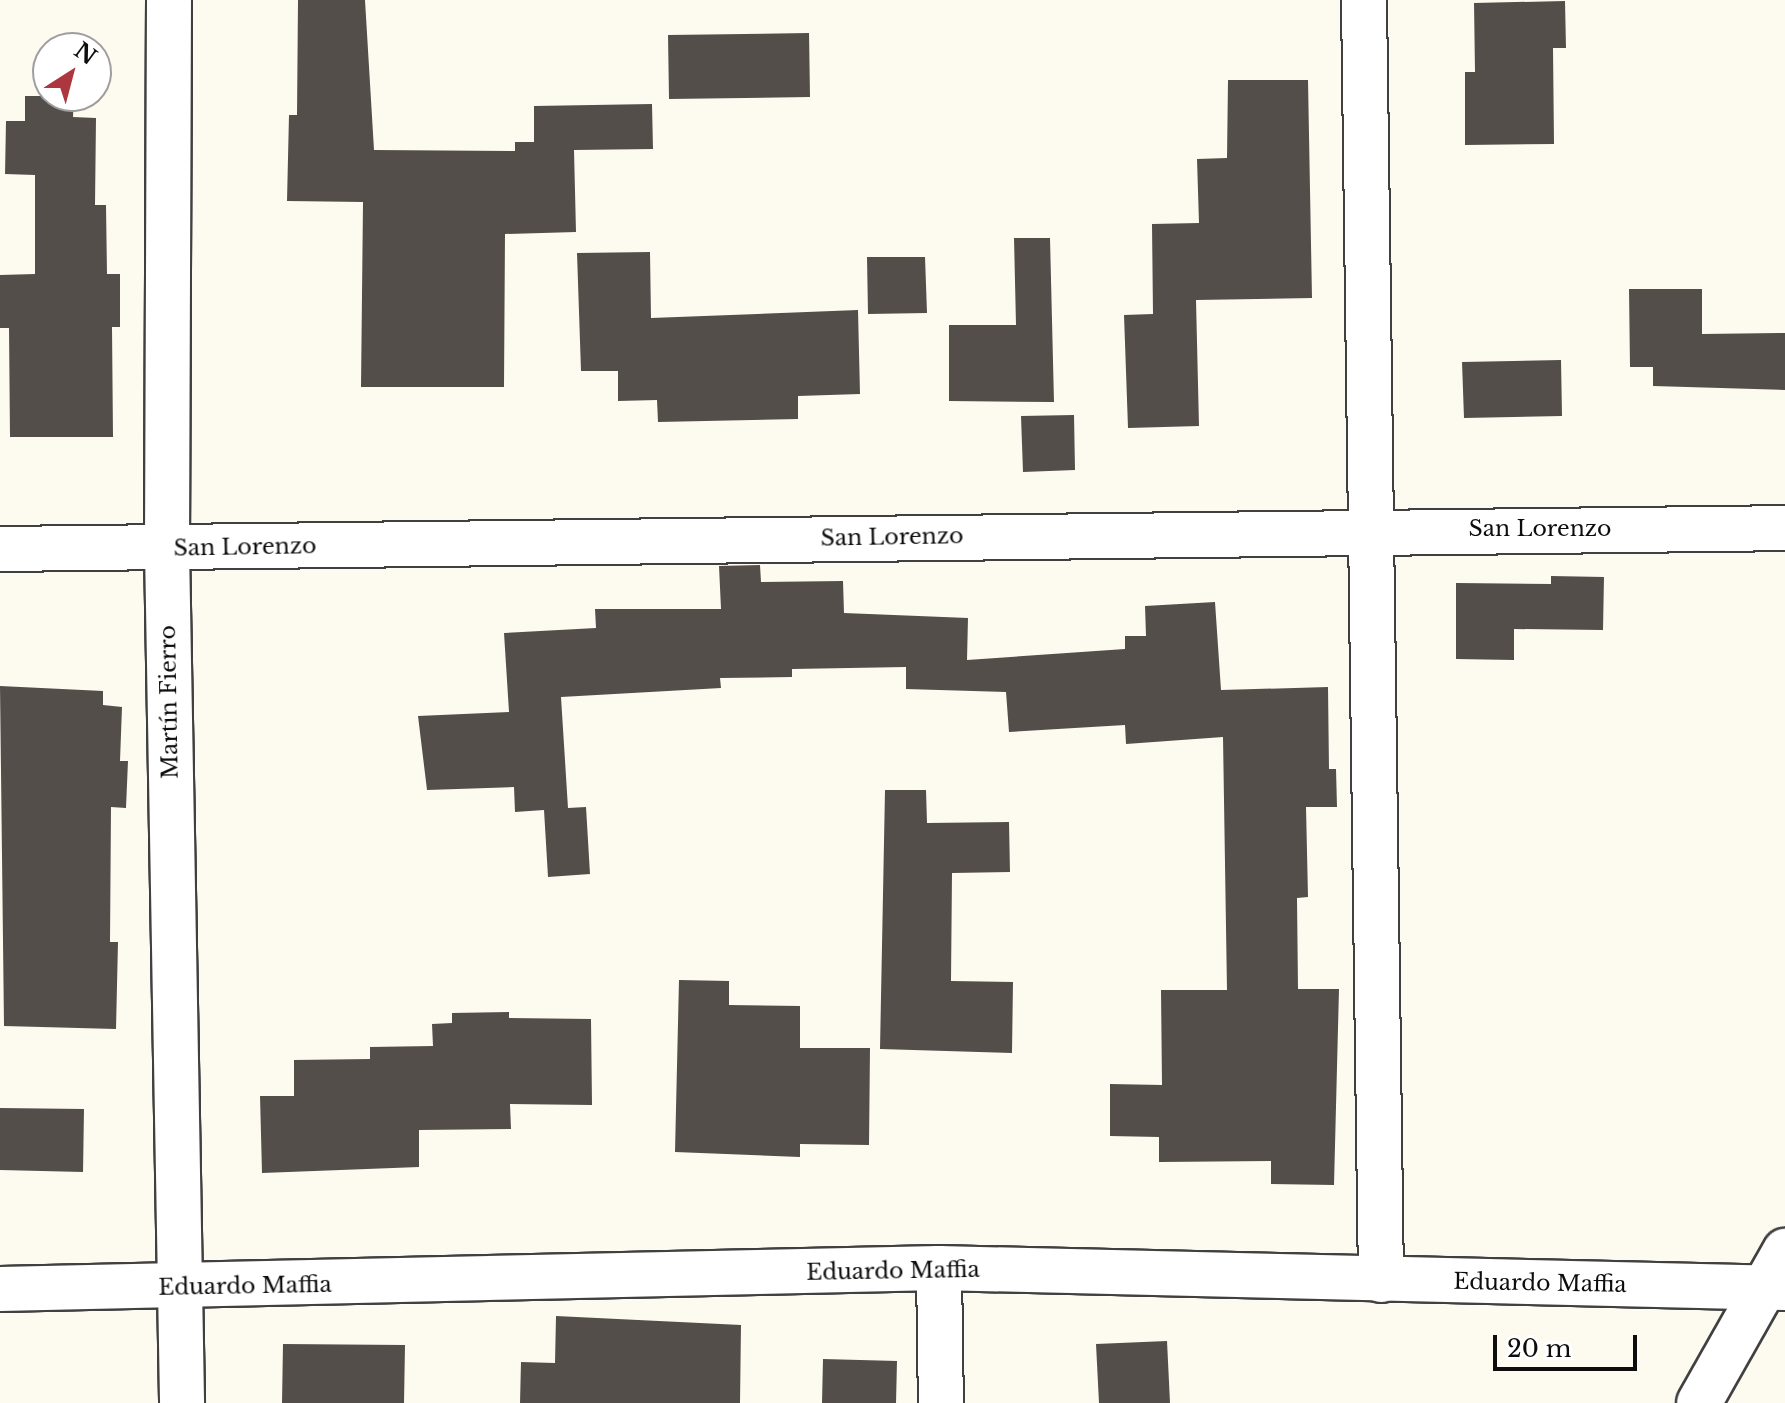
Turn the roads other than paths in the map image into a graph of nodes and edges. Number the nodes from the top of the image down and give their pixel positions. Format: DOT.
graph roads {
  1 [pos="169,0"];
  2 [pos="1364,0"];
  3 [pos="1785,528"];
  4 [pos="1374,529"];
  5 [pos="0,549"];
  6 [pos="167,549"];
  7 [pos="1785,1251"];
  8 [pos="939,1268"];
  9 [pos="1381,1280"];
  10 [pos="179,1288"];
  11 [pos="1774,1288"];
  12 [pos="0,1289"];
  13 [pos="182,1403"];
  14 [pos="941,1403"];
  15 [pos="1699,1403"];
  1 -- 6 [label="street, Martín Fierro"];
  2 -- 4 [label="street"];
  3 -- 4 [label="street, San Lorenzo"];
  4 -- 6 [label="street, San Lorenzo"];
  4 -- 9 [label="street"];
  5 -- 6 [label="street, San Lorenzo"];
  6 -- 10 [label="street, Martín Fierro"];
  7 -- 11 [label="street"];
  8 -- 9 [label="street, Eduardo Maffia"];
  8 -- 10 [label="street, Eduardo Maffia"];
  8 -- 14 [label="street"];
  9 -- 11 [label="street, Eduardo Maffia"];
  10 -- 12 [label="street, Eduardo Maffia"];
  10 -- 13 [label="street, Martín Fierro"];
  11 -- 15 [label="street"];
}
